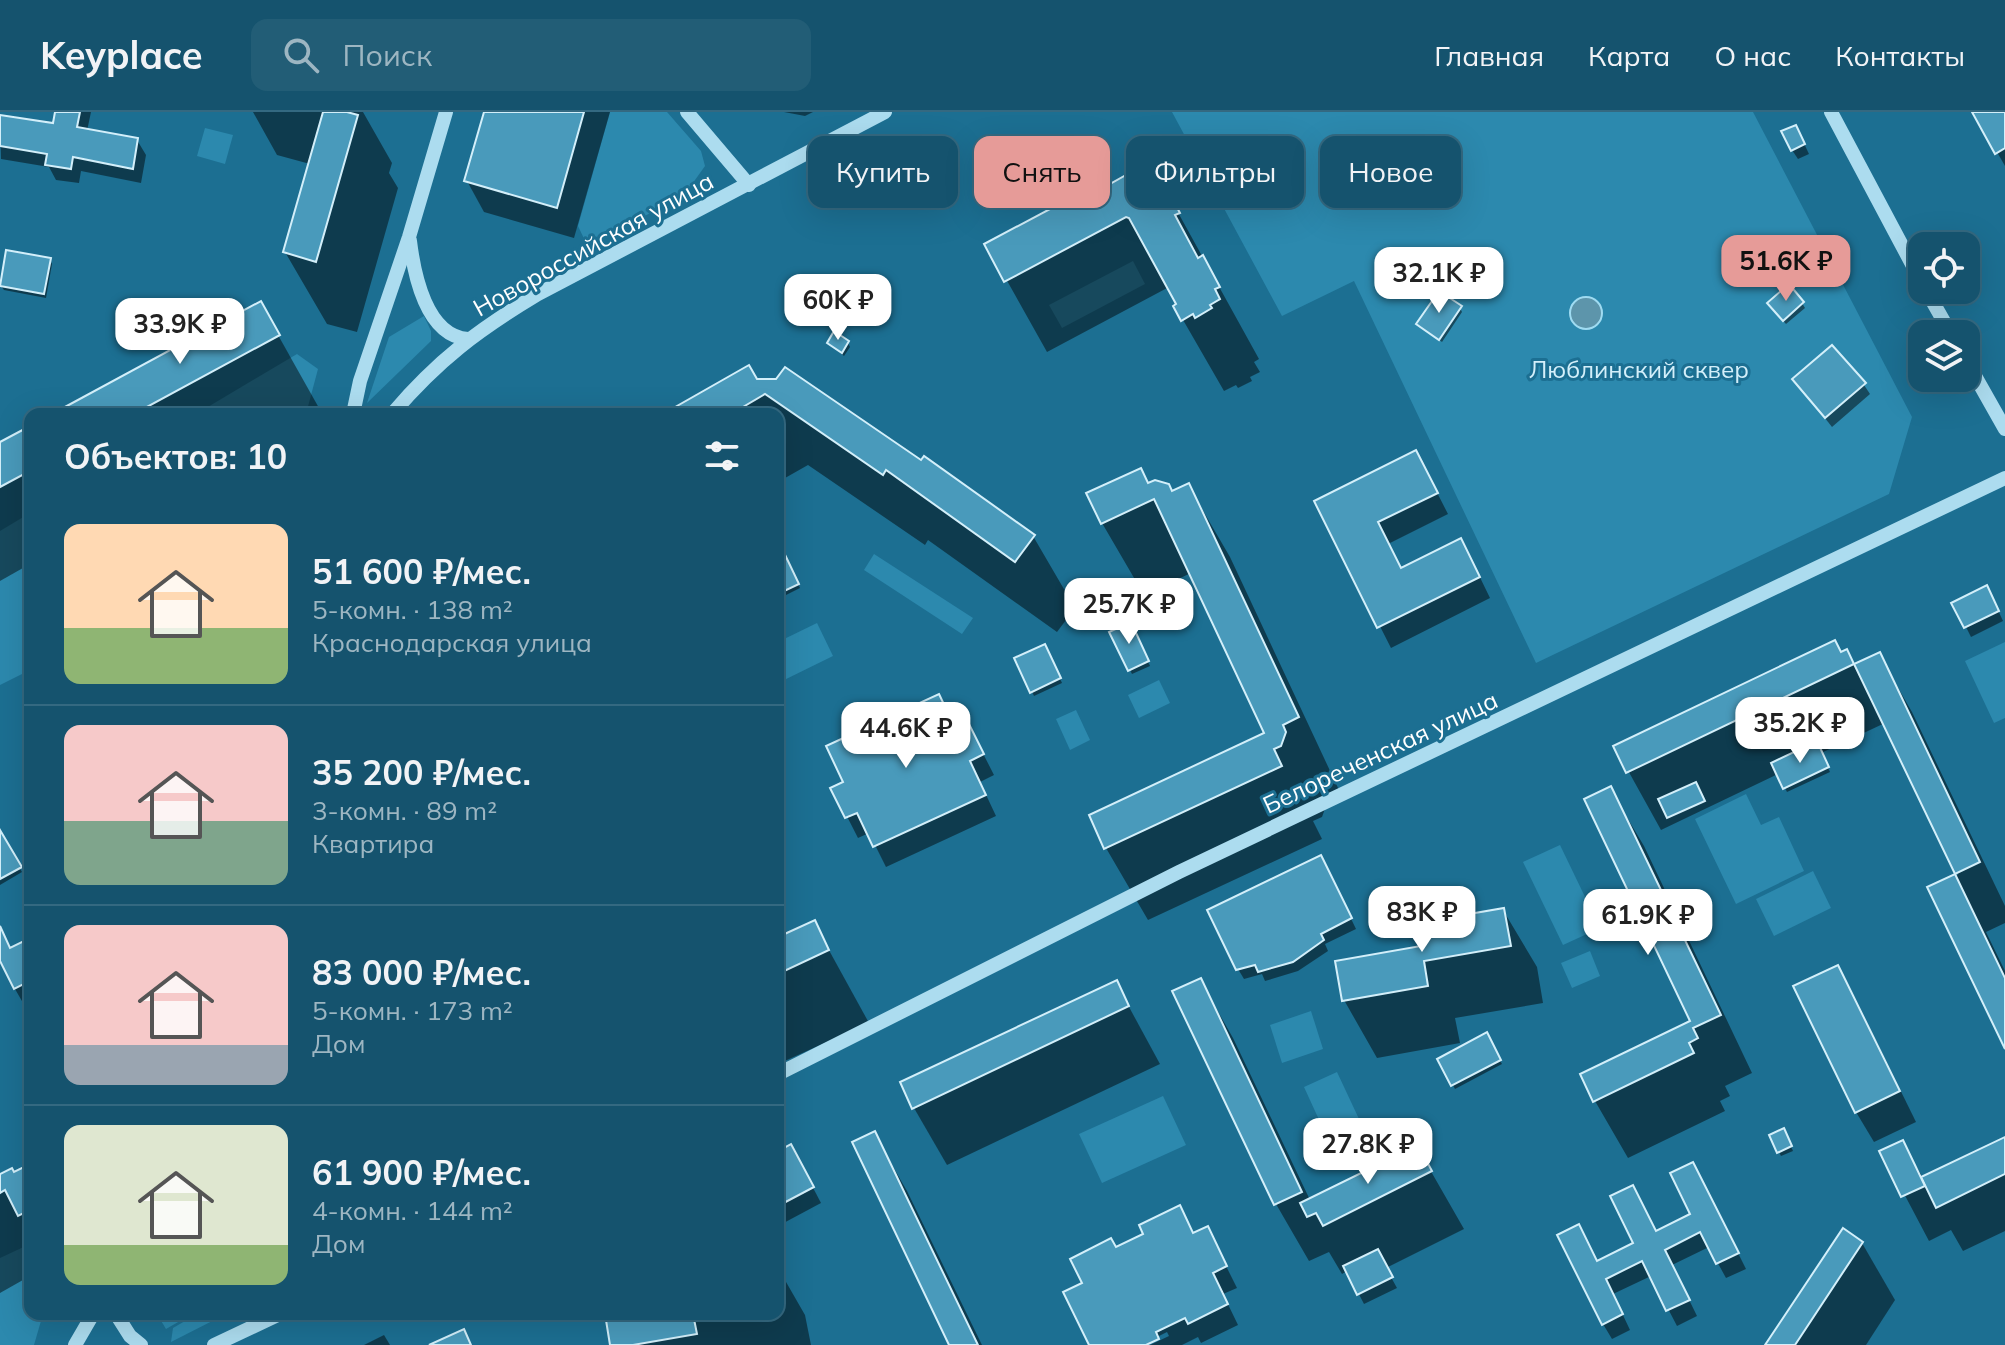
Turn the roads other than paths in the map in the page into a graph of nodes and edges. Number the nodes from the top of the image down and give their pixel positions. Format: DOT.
graph roads {
  1 [pos="446,112"];
  2 [pos="687,112"];
  3 [pos="885,112"];
  4 [pos="1831,112"];
  5 [pos="749,185"];
  6 [pos="409,237"];
  7 [pos="1908,257"];
  8 [pos="468,339"];
  9 [pos="1980,385"];
  10 [pos="354,408"];
  11 [pos="398,408"];
  12 [pos="2005,429"];
  13 [pos="2005,478"];
  14 [pos="784,1071"];
  15 [pos="90,1320"];
  16 [pos="92,1320"];
  17 [pos="120,1320"];
  18 [pos="267,1320"];
  19 [pos="218,1343"];
  20 [pos="75,1345"];
  21 [pos="86,1345"];
  22 [pos="141,1345"];
  23 [pos="207,1345"];
  1 -- 6 [label="street"];
  2 -- 5 [label="street"];
  3 -- 5 [label="street, Новороссийская улица"];
  4 -- 7 [label="street"];
  5 -- 8 [label="street, Новороссийская улица"];
  6 -- 8 [label="street"];
  6 -- 10 [label="street"];
  8 -- 11 [label="street, Новороссийская улица"];
  9 -- 12 [label="street"];
  13 -- 14 [label="street, Белореченская улица"];
  15 -- 20 [label="street"];
  16 -- 21 [label="street"];
  17 -- 22 [label="street"];
  18 -- 19 [label="street"];
  19 -- 23 [label="street"];
}
